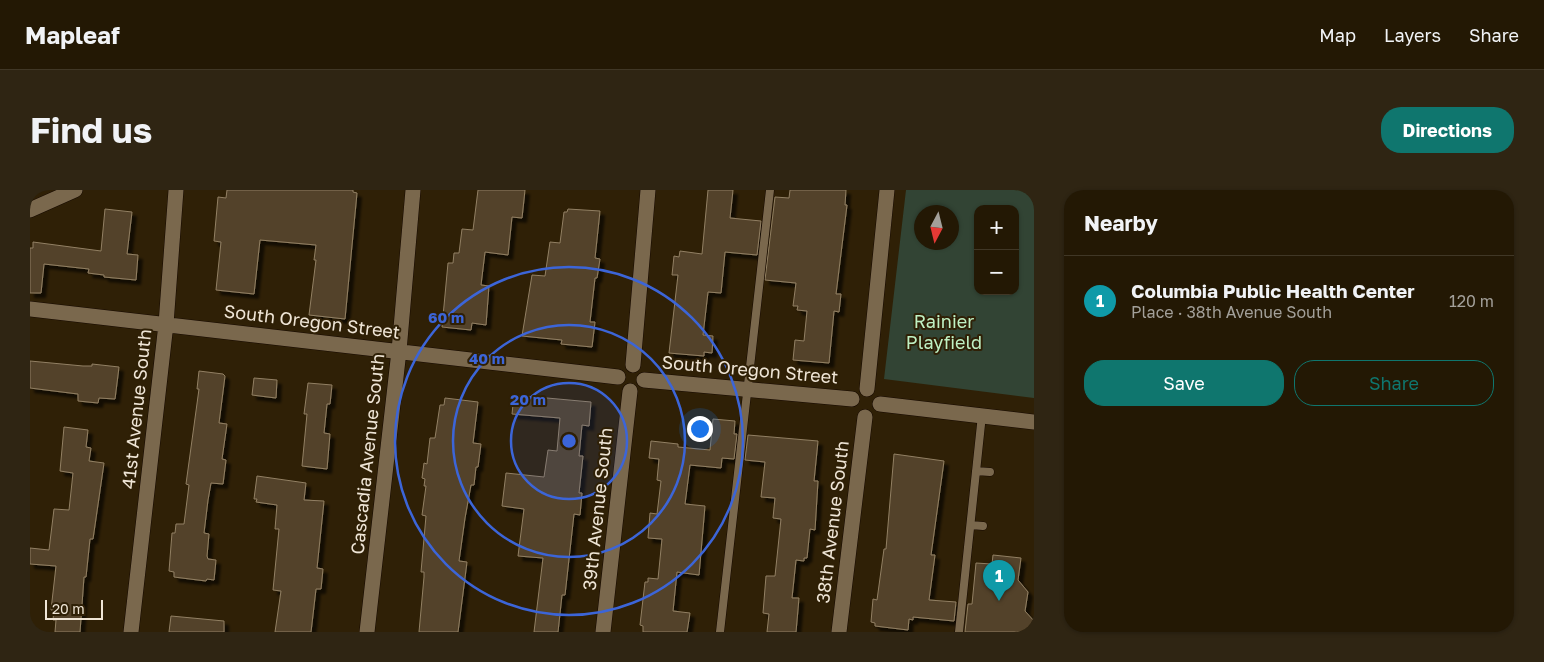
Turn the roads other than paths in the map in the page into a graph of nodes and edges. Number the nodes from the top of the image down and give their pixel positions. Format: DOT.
graph roads {
  1 [pos="75,190"];
  2 [pos="176,190"];
  3 [pos="413,190"];
  4 [pos="648,190"];
  5 [pos="770,190"];
  6 [pos="887,190"];
  7 [pos="30,210"];
  8 [pos="30,309"];
  9 [pos="166,324"];
  10 [pos="399,351"];
  11 [pos="633,366"];
  12 [pos="618,377"];
  13 [pos="644,380"];
  14 [pos="748,388"];
  15 [pos="867,389"];
  16 [pos="630,391"];
  17 [pos="852,399"];
  18 [pos="880,404"];
  19 [pos="982,415"];
  20 [pos="864,417"];
  21 [pos="1034,422"];
  22 [pos="976,471"];
  23 [pos="990,472"];
  24 [pos="970,525"];
  25 [pos="983,526"];
  26 [pos="131,632"];
  27 [pos="367,632"];
  28 [pos="603,632"];
  29 [pos="720,632"];
  30 [pos="839,632"];
  31 [pos="959,632"];
  1 -- 7 [label="street"];
  2 -- 9 [label="street, 41st Avenue South"];
  3 -- 10 [label="street, Cascadia Avenue South"];
  4 -- 11 [label="street"];
  5 -- 14 [label="lane"];
  6 -- 15 [label="street"];
  8 -- 9 [label="street, South Oregon Street"];
  9 -- 10 [label="street, South Oregon Street"];
  9 -- 26 [label="street, 41st Avenue South"];
  10 -- 12 [label="street, South Oregon Street"];
  10 -- 27 [label="street, Cascadia Avenue South"];
  11 -- 12 [label="street"];
  11 -- 13 [label="street"];
  12 -- 16 [label="street"];
  13 -- 14 [label="street, South Oregon Street"];
  13 -- 16 [label="street"];
  14 -- 17 [label="street, South Oregon Street"];
  14 -- 29 [label="lane"];
  15 -- 17 [label="street"];
  15 -- 18 [label="street"];
  16 -- 28 [label="street, 39th Avenue South"];
  17 -- 20 [label="street"];
  18 -- 19 [label="street"];
  18 -- 20 [label="street"];
  19 -- 21 [label="street"];
  19 -- 22 [label="lane"];
  20 -- 30 [label="street, 38th Avenue South"];
  22 -- 23 [label="lane"];
  22 -- 24 [label="lane"];
  24 -- 25 [label="lane"];
  24 -- 31 [label="lane"];
}
